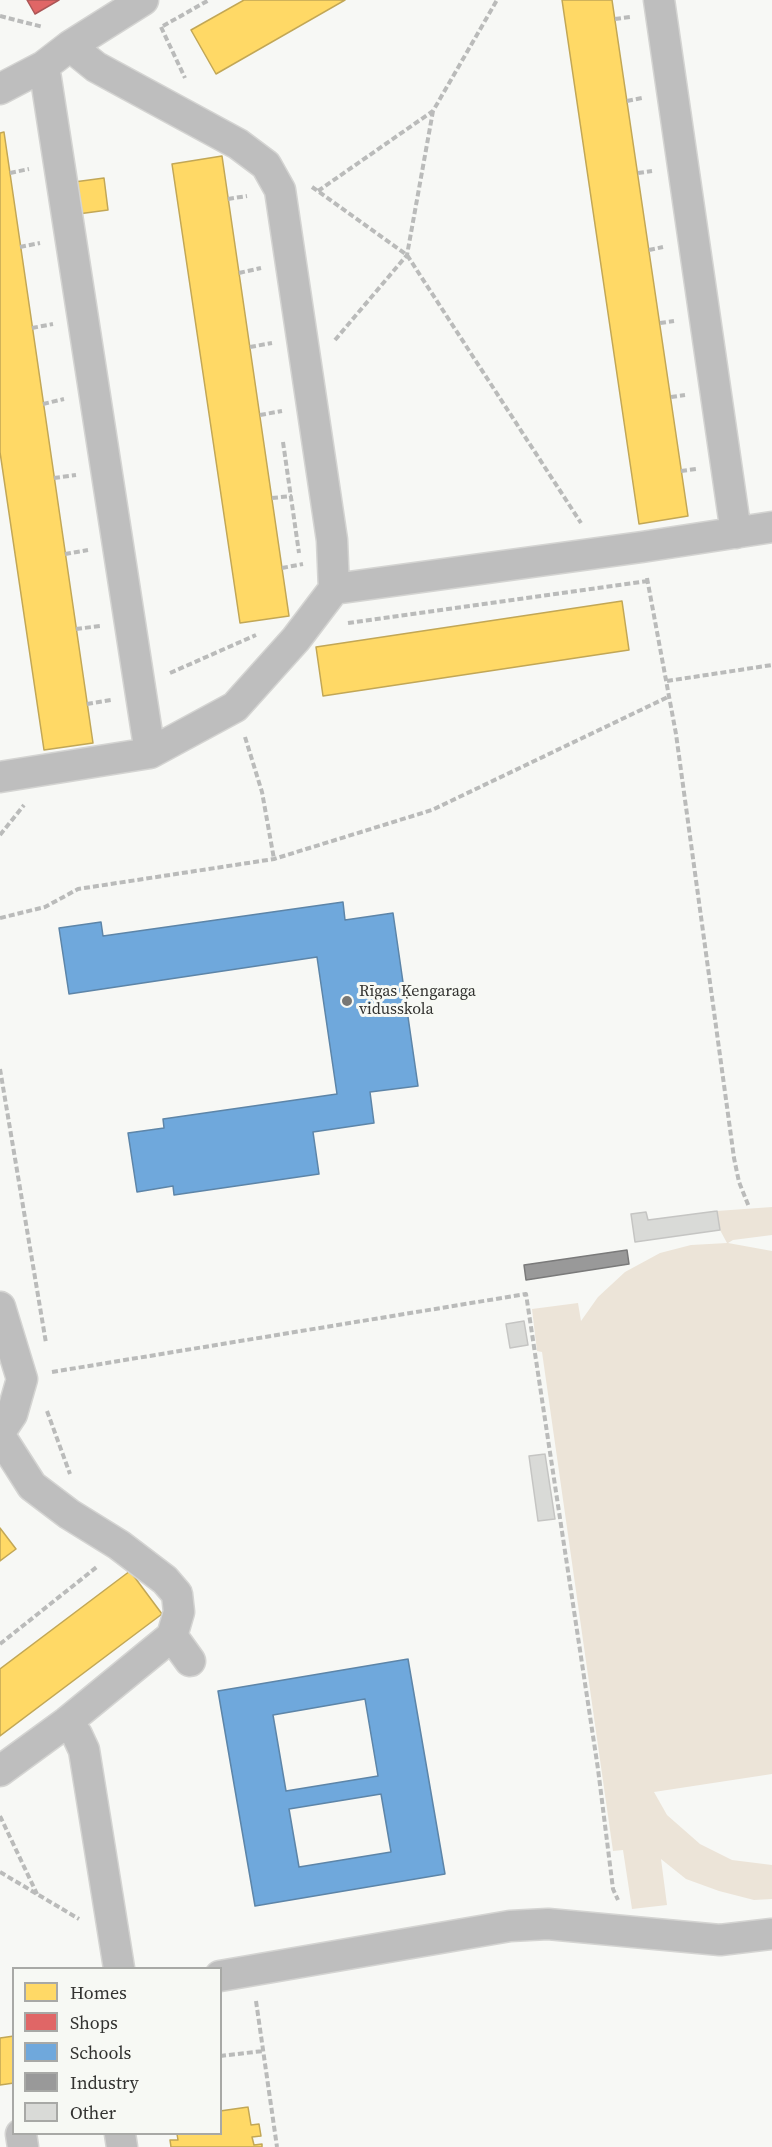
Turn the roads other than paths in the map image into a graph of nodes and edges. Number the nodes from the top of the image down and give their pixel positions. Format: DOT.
graph roads {
  1 [pos="142,0"];
  2 [pos="659,0"];
  3 [pos="70,46"];
  4 [pos="44,66"];
  5 [pos="0,89"];
  6 [pos="772,527"];
  7 [pos="736,533"];
  8 [pos="334,589"];
  9 [pos="150,753"];
  10 [pos="0,777"];
  11 [pos="0,1307"];
  12 [pos="0,1434"];
  13 [pos="172,1636"];
  14 [pos="190,1661"];
  15 [pos="67,1722"];
  16 [pos="0,1771"];
  17 [pos="772,1934"];
  18 [pos="119,1967"];
  19 [pos="222,1976"];
  1 -- 3 [label="street"];
  2 -- 7 [label="street"];
  3 -- 4 [label="street"];
  3 -- 8 [label="street"];
  4 -- 5 [label="street"];
  4 -- 9 [label="street"];
  6 -- 7 [label="street"];
  7 -- 8 [label="street"];
  8 -- 9 [label="street"];
  9 -- 10 [label="street"];
  11 -- 12 [label="street"];
  12 -- 13 [label="street"];
  13 -- 14 [label="street"];
  13 -- 15 [label="street"];
  15 -- 16 [label="street"];
  15 -- 18 [label="street"];
  17 -- 19 [label="street"];
}
